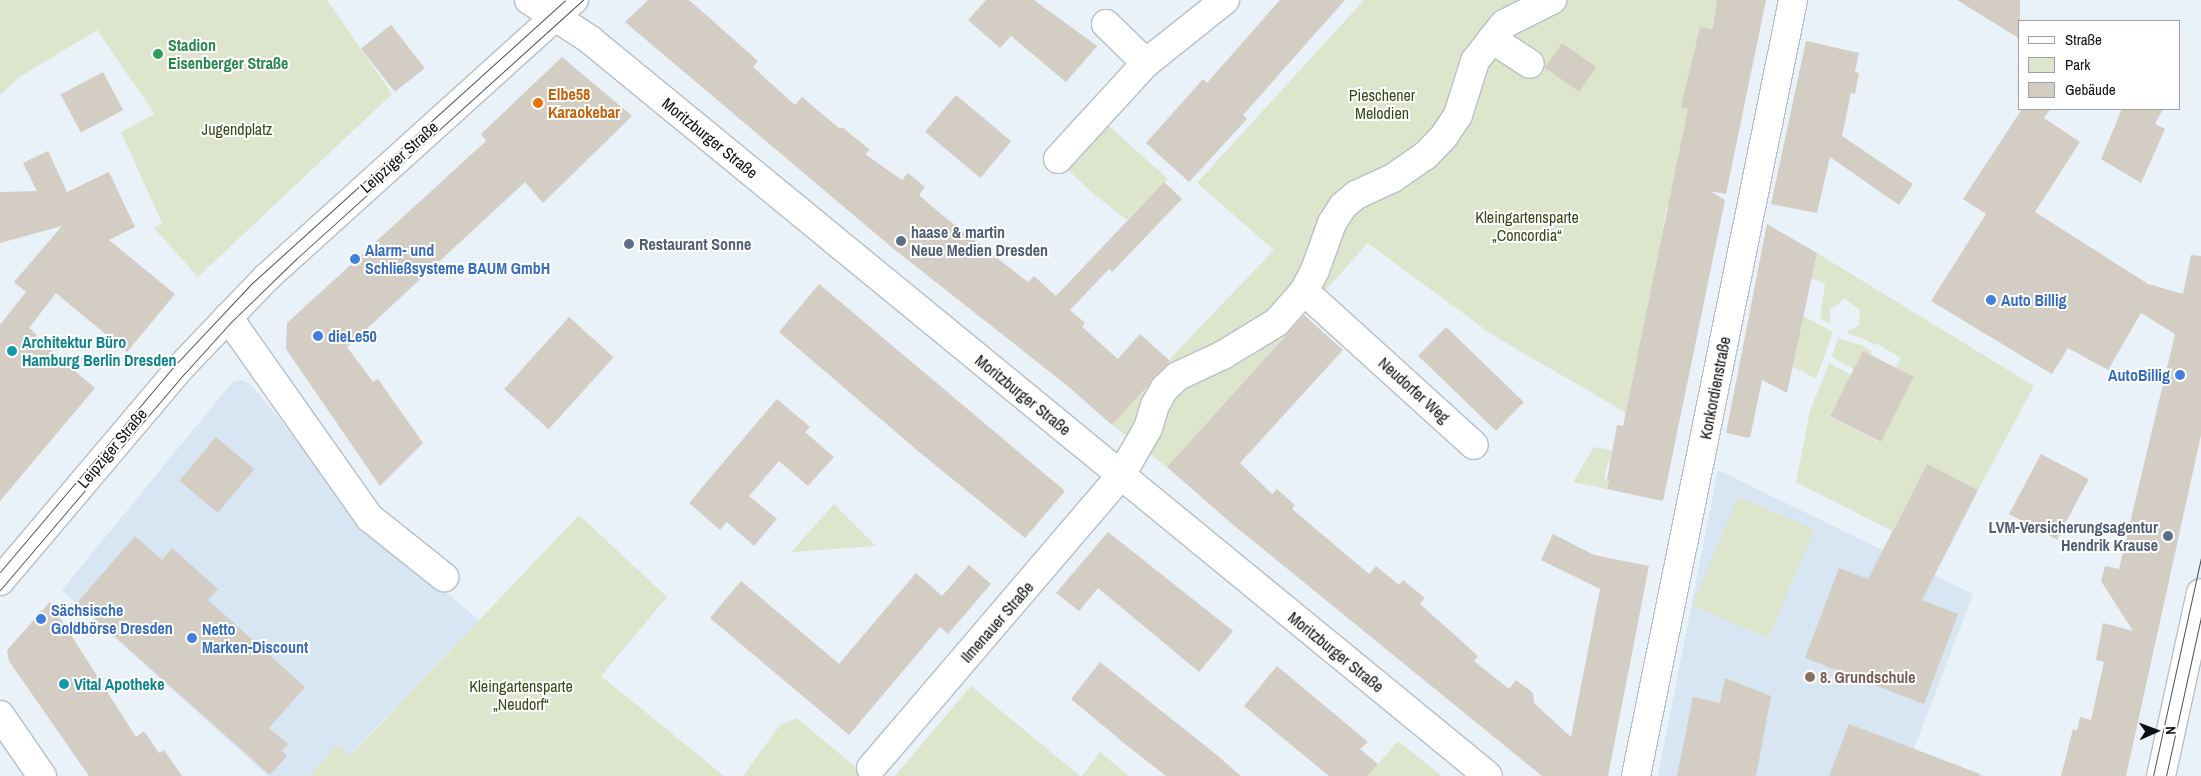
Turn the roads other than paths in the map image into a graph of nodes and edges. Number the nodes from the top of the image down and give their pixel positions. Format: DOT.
graph roads {
  1 [pos="530,0"];
  2 [pos="1225,0"];
  3 [pos="1552,0"];
  4 [pos="1793,0"];
  5 [pos="1514,6"];
  6 [pos="565,9"];
  7 [pos="1106,24"];
  8 [pos="1492,39"];
  9 [pos="1146,63"];
  10 [pos="1530,64"];
  11 [pos="1058,159"];
  12 [pos="1304,291"];
  13 [pos="228,317"];
  14 [pos="1474,445"];
  15 [pos="1121,475"];
  16 [pos="444,577"];
  17 [pos="0,581"];
  18 [pos="2201,593"];
  19 [pos="0,715"];
  20 [pos="872,768"];
  21 [pos="42,776"];
  22 [pos="1488,776"];
  23 [pos="1636,776"];
  24 [pos="2161,776"];
  1 -- 6 [label="street, Moritzburger Straße"];
  2 -- 9 [label="street"];
  3 -- 5 [label="street, Ilmenauer Straße"];
  4 -- 23 [label="street, Konkordienstraße"];
  5 -- 8 [label="street, Ilmenauer Straße"];
  6 -- 13 [label="street, Leipziger Straße"];
  6 -- 15 [label="street, Moritzburger Straße"];
  7 -- 9 [label="street"];
  8 -- 10 [label="street"];
  8 -- 12 [label="street, Ilmenauer Straße"];
  9 -- 11 [label="street"];
  12 -- 14 [label="street, Neudorfer Weg"];
  12 -- 15 [label="street, Ilmenauer Straße"];
  13 -- 16 [label="street"];
  13 -- 17 [label="street, Leipziger Straße"];
  15 -- 20 [label="street, Ilmenauer Straße"];
  15 -- 22 [label="street, Moritzburger Straße"];
  18 -- 24 [label="street"];
  19 -- 21 [label="street"];
}
